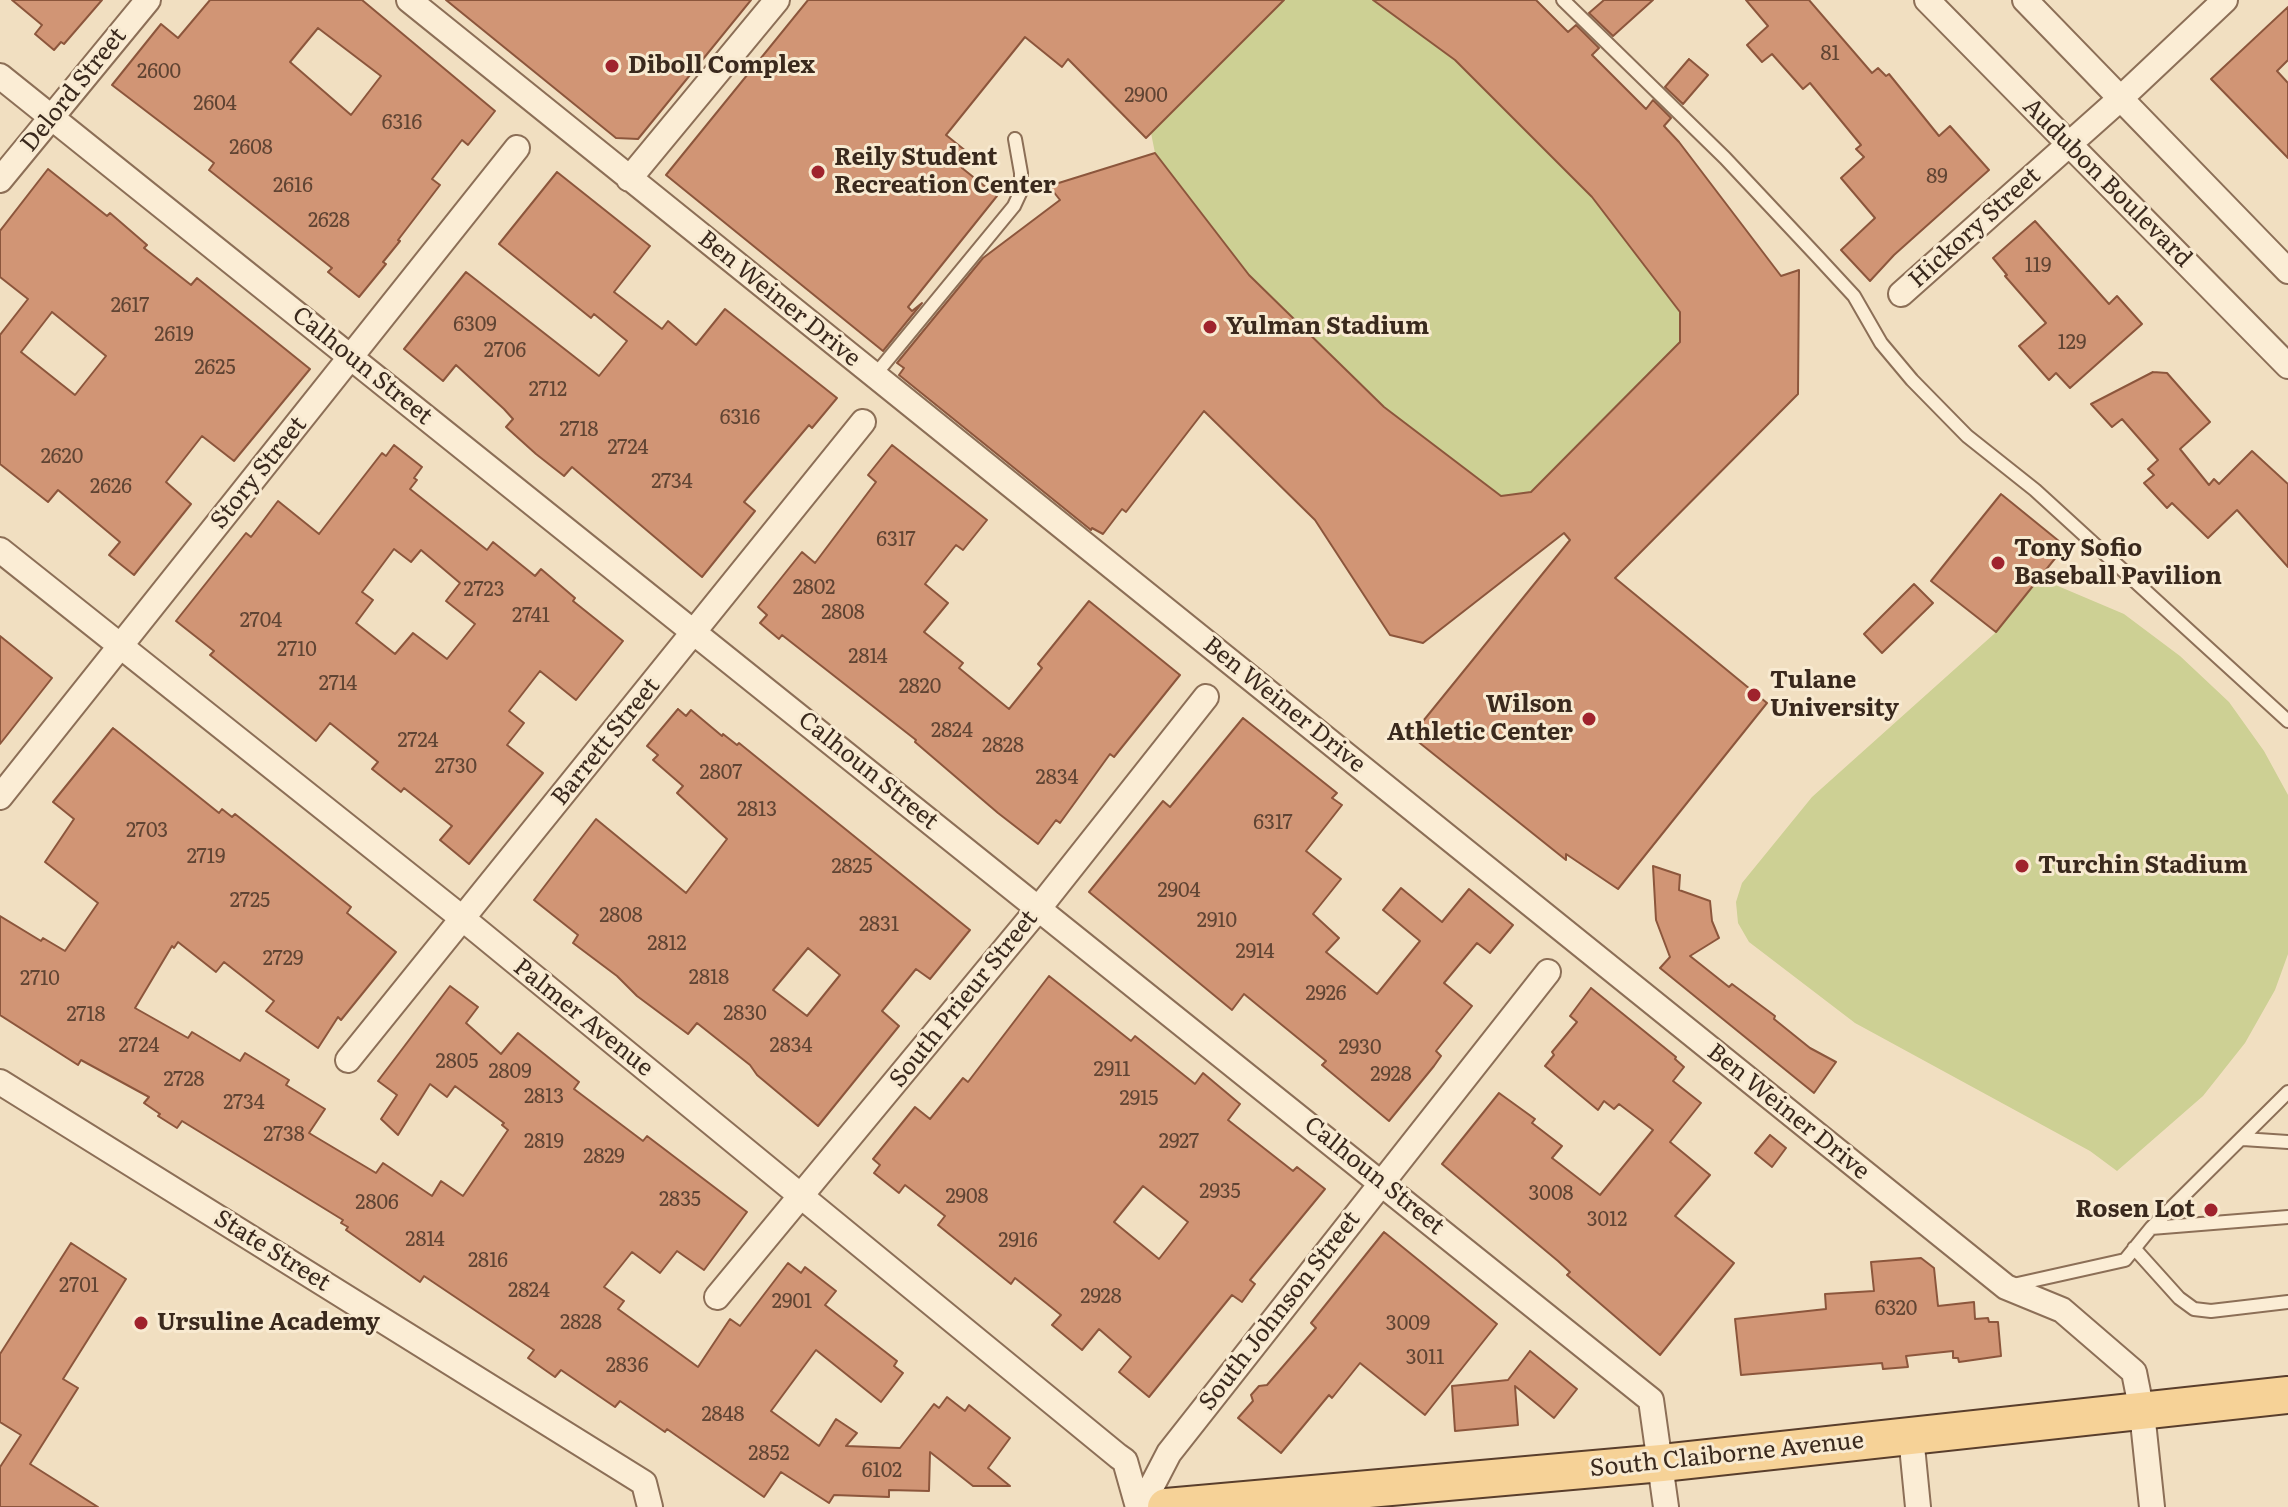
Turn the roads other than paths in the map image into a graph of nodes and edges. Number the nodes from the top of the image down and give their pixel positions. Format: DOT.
graph roads {
  1 [pos="148,0"];
  2 [pos="409,0"];
  3 [pos="777,0"];
  4 [pos="1563,0"];
  5 [pos="1927,0"];
  6 [pos="2025,0"];
  7 [pos="2225,0"];
  8 [pos="0,76"];
  9 [pos="2121,98"];
  10 [pos="51,117"];
  11 [pos="1015,139"];
  12 [pos="2069,144"];
  13 [pos="517,148"];
  14 [pos="629,179"];
  15 [pos="0,180"];
  16 [pos="2288,271"];
  17 [pos="1901,294"];
  18 [pos="351,357"];
  19 [pos="2288,366"];
  20 [pos="875,375"];
  21 [pos="863,422"];
  22 [pos="0,550"];
  23 [pos="695,632"];
  24 [pos="120,647"];
  25 [pos="1206,697"];
  26 [pos="2288,721"];
  27 [pos="0,797"];
  28 [pos="1039,908"];
  29 [pos="462,918"];
  30 [pos="1548,972"];
  31 [pos="348,1060"];
  32 [pos="0,1082"];
  33 [pos="2288,1092"];
  34 [pos="2243,1139"];
  35 [pos="2288,1142"];
  36 [pos="1381,1181"];
  37 [pos="802,1196"];
  38 [pos="2288,1217"];
  39 [pos="2151,1228"];
  40 [pos="2134,1248"];
  41 [pos="2006,1287"];
  42 [pos="717,1297"];
  43 [pos="2288,1302"];
  44 [pos="2288,1395"];
  45 [pos="2142,1412"];
  46 [pos="1911,1436"];
  47 [pos="1662,1463"];
  48 [pos="650,1507"];
  49 [pos="1140,1507"];
  50 [pos="1166,1507"];
  51 [pos="1666,1507"];
  52 [pos="1918,1507"];
  53 [pos="2152,1507"];
  1 -- 10 [label="street, Delord Street"];
  2 -- 14 [label="street, Ben Weiner Drive"];
  3 -- 14 [label="street"];
  4 -- 26 [label="lane"];
  5 -- 12 [label="street, Audubon Boulevard"];
  6 -- 9 [label="street"];
  7 -- 9 [label="street, Hickory Street"];
  8 -- 10 [label="street, Calhoun Street"];
  9 -- 12 [label="street, Hickory Street"];
  9 -- 16 [label="street"];
  10 -- 15 [label="street, Delord Street"];
  10 -- 18 [label="street, Calhoun Street"];
  11 -- 20 [label="lane"];
  12 -- 17 [label="street, Hickory Street"];
  12 -- 19 [label="street, Audubon Boulevard"];
  13 -- 18 [label="street, Story Street"];
  14 -- 20 [label="street, Ben Weiner Drive"];
  18 -- 23 [label="street, Calhoun Street"];
  18 -- 24 [label="street, Story Street"];
  20 -- 41 [label="street, Ben Weiner Drive"];
  21 -- 23 [label="street, Barrett Street"];
  22 -- 24 [label="street, Palmer Avenue"];
  23 -- 28 [label="street, Calhoun Street"];
  23 -- 29 [label="street, Barrett Street"];
  24 -- 27 [label="street, Story Street"];
  24 -- 29 [label="street, Palmer Avenue"];
  25 -- 28 [label="street, South Prieur Street"];
  28 -- 36 [label="street, Calhoun Street"];
  28 -- 37 [label="street, South Prieur Street"];
  29 -- 31 [label="street, Barrett Street"];
  29 -- 37 [label="street, Palmer Avenue"];
  30 -- 36 [label="street, South Johnson Street"];
  32 -- 48 [label="street, State Street"];
  33 -- 34 [label="lane"];
  34 -- 35 [label="lane"];
  34 -- 39 [label="lane"];
  36 -- 47 [label="street, Calhoun Street"];
  36 -- 49 [label="street, South Johnson Street"];
  37 -- 42 [label="street, South Prieur Street"];
  37 -- 49 [label="street, Palmer Avenue"];
  38 -- 39 [label="lane"];
  39 -- 40 [label="lane"];
  40 -- 41 [label="lane"];
  40 -- 43 [label="lane"];
  41 -- 45 [label="street, Ben Weiner Drive"];
  44 -- 45 [label="main road, South Claiborne Avenue"];
  45 -- 46 [label="main road, South Claiborne Avenue"];
  45 -- 53 [label="street, Ben Weiner Drive"];
  46 -- 47 [label="main road, South Claiborne Avenue"];
  46 -- 52 [label="street"];
  47 -- 50 [label="main road, South Claiborne Avenue"];
  47 -- 51 [label="street, Calhoun Street"];
}
